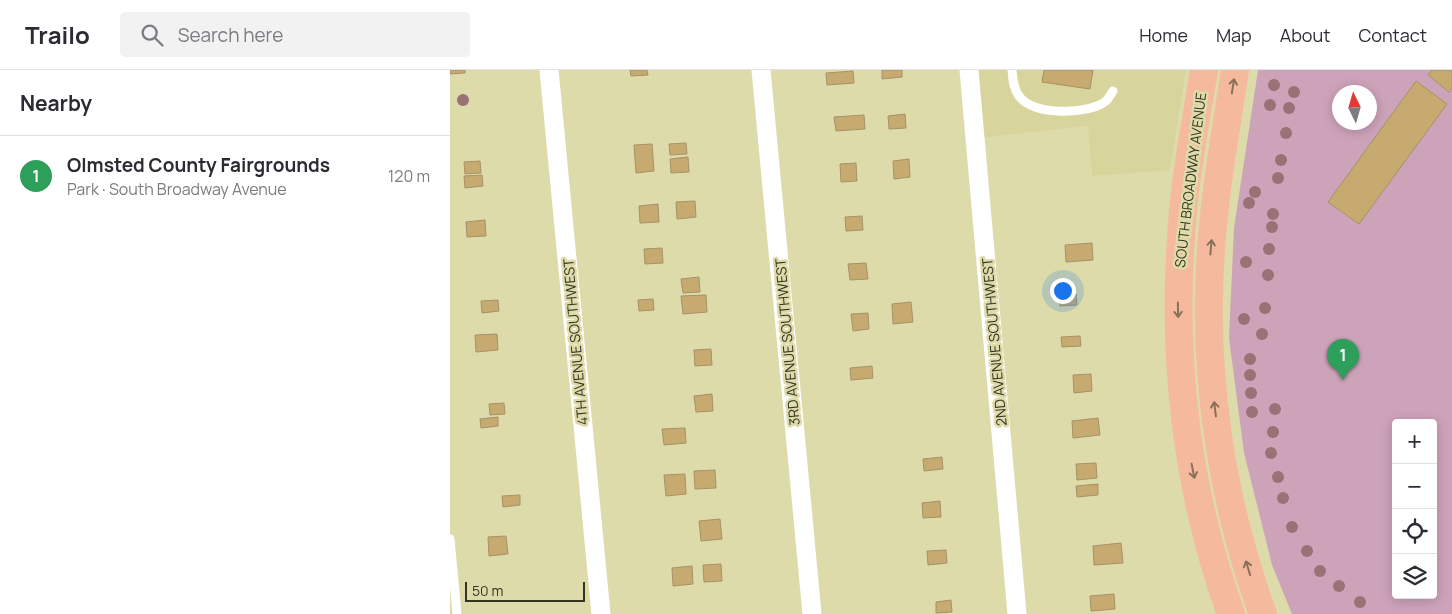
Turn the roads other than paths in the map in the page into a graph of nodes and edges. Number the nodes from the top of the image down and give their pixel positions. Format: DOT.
graph roads {
  1 [pos="549,70"];
  2 [pos="761,70"];
  3 [pos="968,70"];
  4 [pos="1012,70"];
  5 [pos="1204,70"];
  6 [pos="1235,70"];
  7 [pos="1113,91"];
  8 [pos="450,539"];
  9 [pos="457,614"];
  10 [pos="600,614"];
  11 [pos="812,614"];
  12 [pos="1017,614"];
  13 [pos="1231,614"];
  14 [pos="1263,614"];
  1 -- 10 [label="street, 4TH AVENUE SOUTHWEST"];
  2 -- 11 [label="street, 3RD AVENUE SOUTHWEST"];
  3 -- 12 [label="street, 2ND AVENUE SOUTHWEST"];
  4 -- 7 [label="lane"];
  5 -- 13 [label="main road, SOUTH BROADWAY AVENUE, one-way"];
  14 -- 6 [label="main road, SOUTH BROADWAY AVENUE, one-way"];
  8 -- 9 [label="lane"];
}
